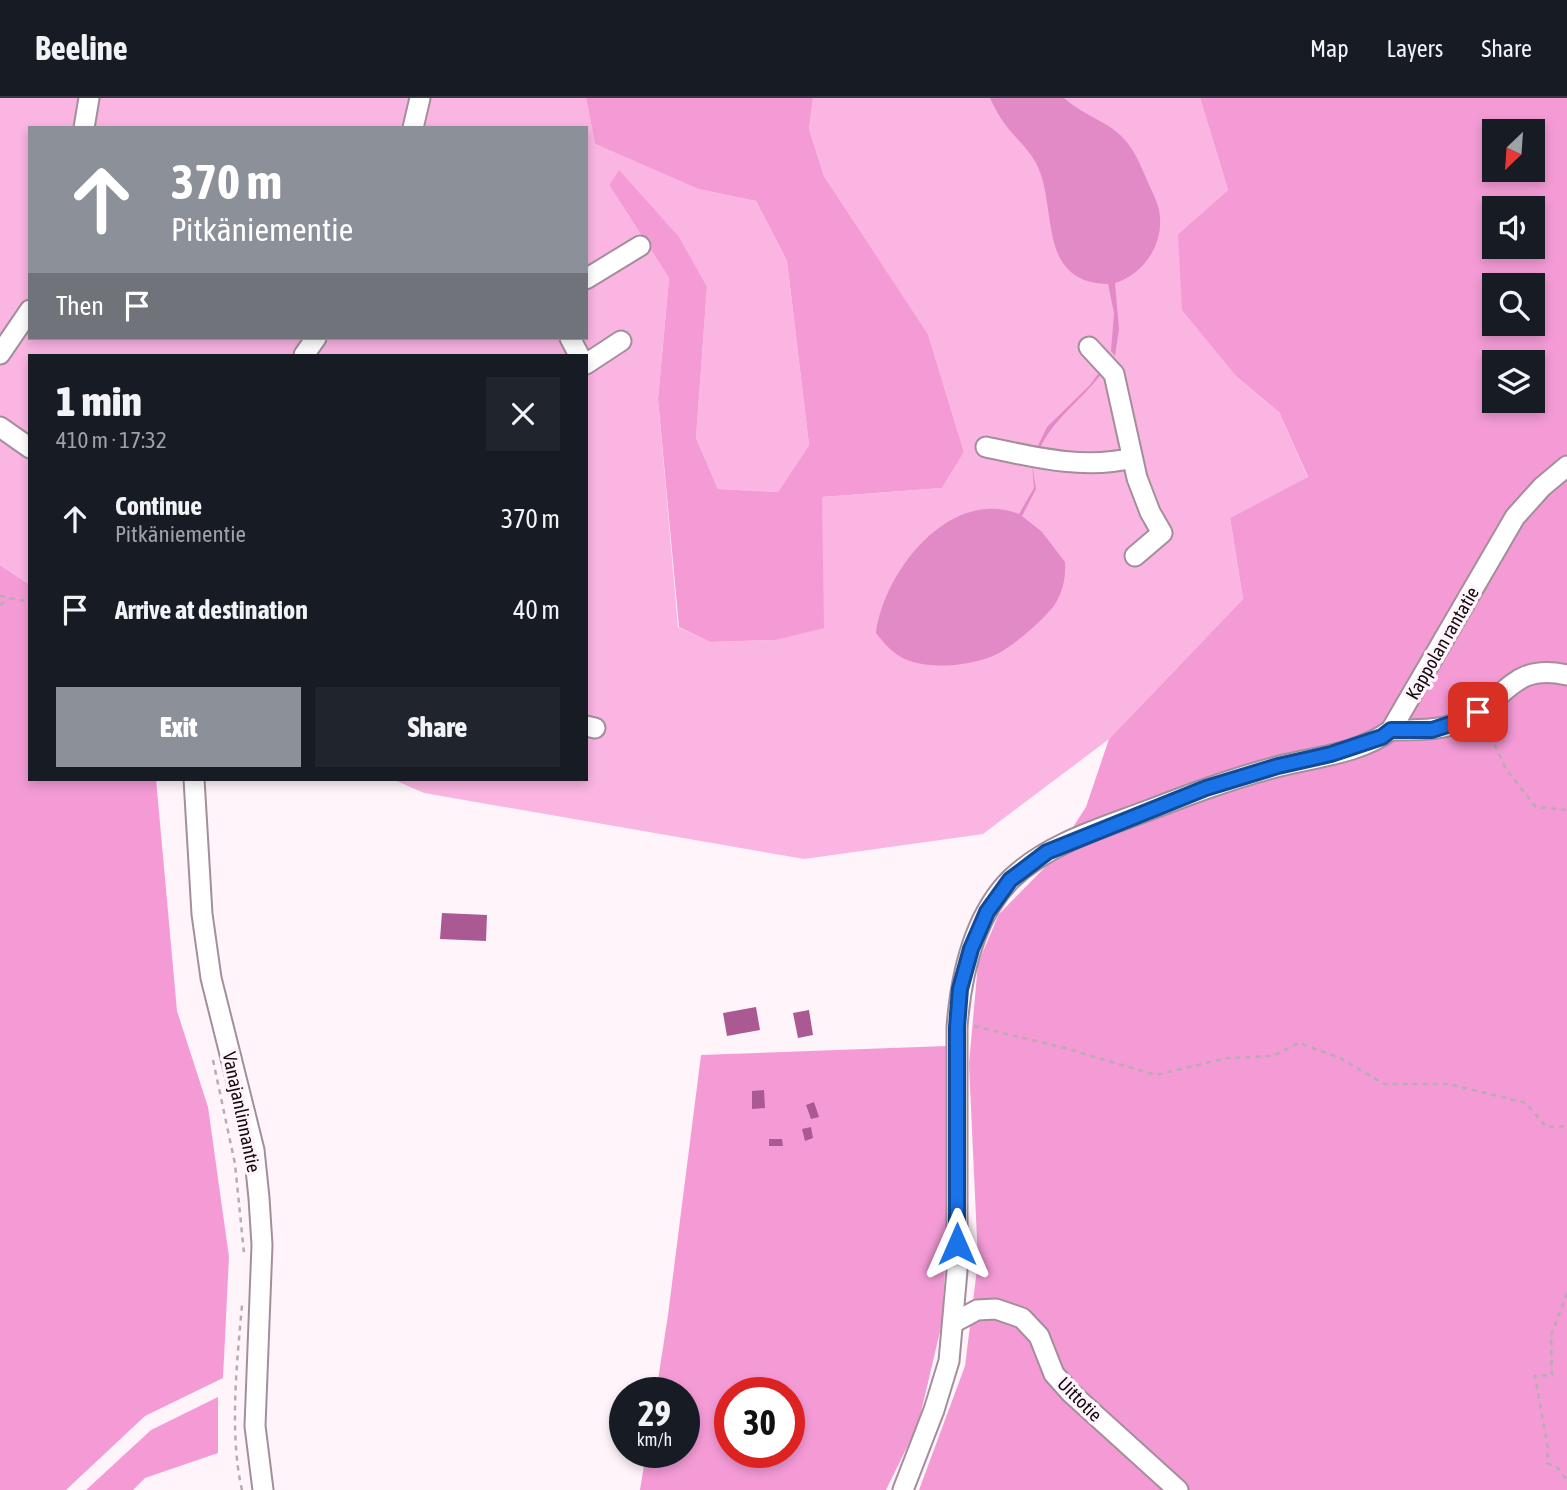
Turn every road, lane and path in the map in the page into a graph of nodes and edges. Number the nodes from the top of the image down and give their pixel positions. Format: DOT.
graph roads {
  1 [pos="89,98"];
  2 [pos="420,98"];
  3 [pos="84,126"];
  4 [pos="413,126"];
  5 [pos="640,246"];
  6 [pos="588,278"];
  7 [pos="28,313"];
  8 [pos="621,341"];
  9 [pos="1089,347"];
  10 [pos="0,354"];
  11 [pos="588,363"];
  12 [pos="0,426"];
  13 [pos="28,447"];
  14 [pos="986,447"];
  15 [pos="1132,458"];
  16 [pos="1567,466"];
  17 [pos="1135,556"];
  18 [pos="0,596"];
  19 [pos="10,598"];
  20 [pos="28,602"];
  21 [pos="0,605"];
  22 [pos="1567,675"];
  23 [pos="1478,712"];
  24 [pos="1391,730"];
  25 [pos="194,781"];
  26 [pos="1567,810"];
  27 [pos="957,1022"];
  28 [pos="213,1059"];
  29 [pos="1567,1126"];
  30 [pos="244,1254"];
  31 [pos="1567,1293"];
  32 [pos="242,1304"];
  33 [pos="953,1324"];
  34 [pos="1567,1480"];
  35 [pos="242,1490"];
  36 [pos="263,1490"];
  37 [pos="903,1490"];
  38 [pos="1178,1490"];
  1 -- 3 [label="street"];
  2 -- 4 [label="street"];
  5 -- 6 [label="street"];
  7 -- 10 [label="street"];
  8 -- 11 [label="street"];
  9 -- 15 [label="street"];
  12 -- 13 [label="street"];
  14 -- 15 [label="street"];
  15 -- 17 [label="street"];
  16 -- 24 [label="street, Kappolan rantatie"];
  18 -- 19 [label="path"];
  19 -- 20 [label="path"];
  19 -- 21 [label="path"];
  22 -- 23 [label="street"];
  23 -- 24 [label="street"];
  23 -- 26 [label="path"];
  24 -- 27 [label="street"];
  25 -- 36 [label="street, Vanajanlinnantie"];
  27 -- 29 [label="path"];
  27 -- 33 [label="street"];
  28 -- 30 [label="path"];
  31 -- 34 [label="path"];
  32 -- 35 [label="path"];
  33 -- 37 [label="street"];
  33 -- 38 [label="street, Uittotie"];
}
